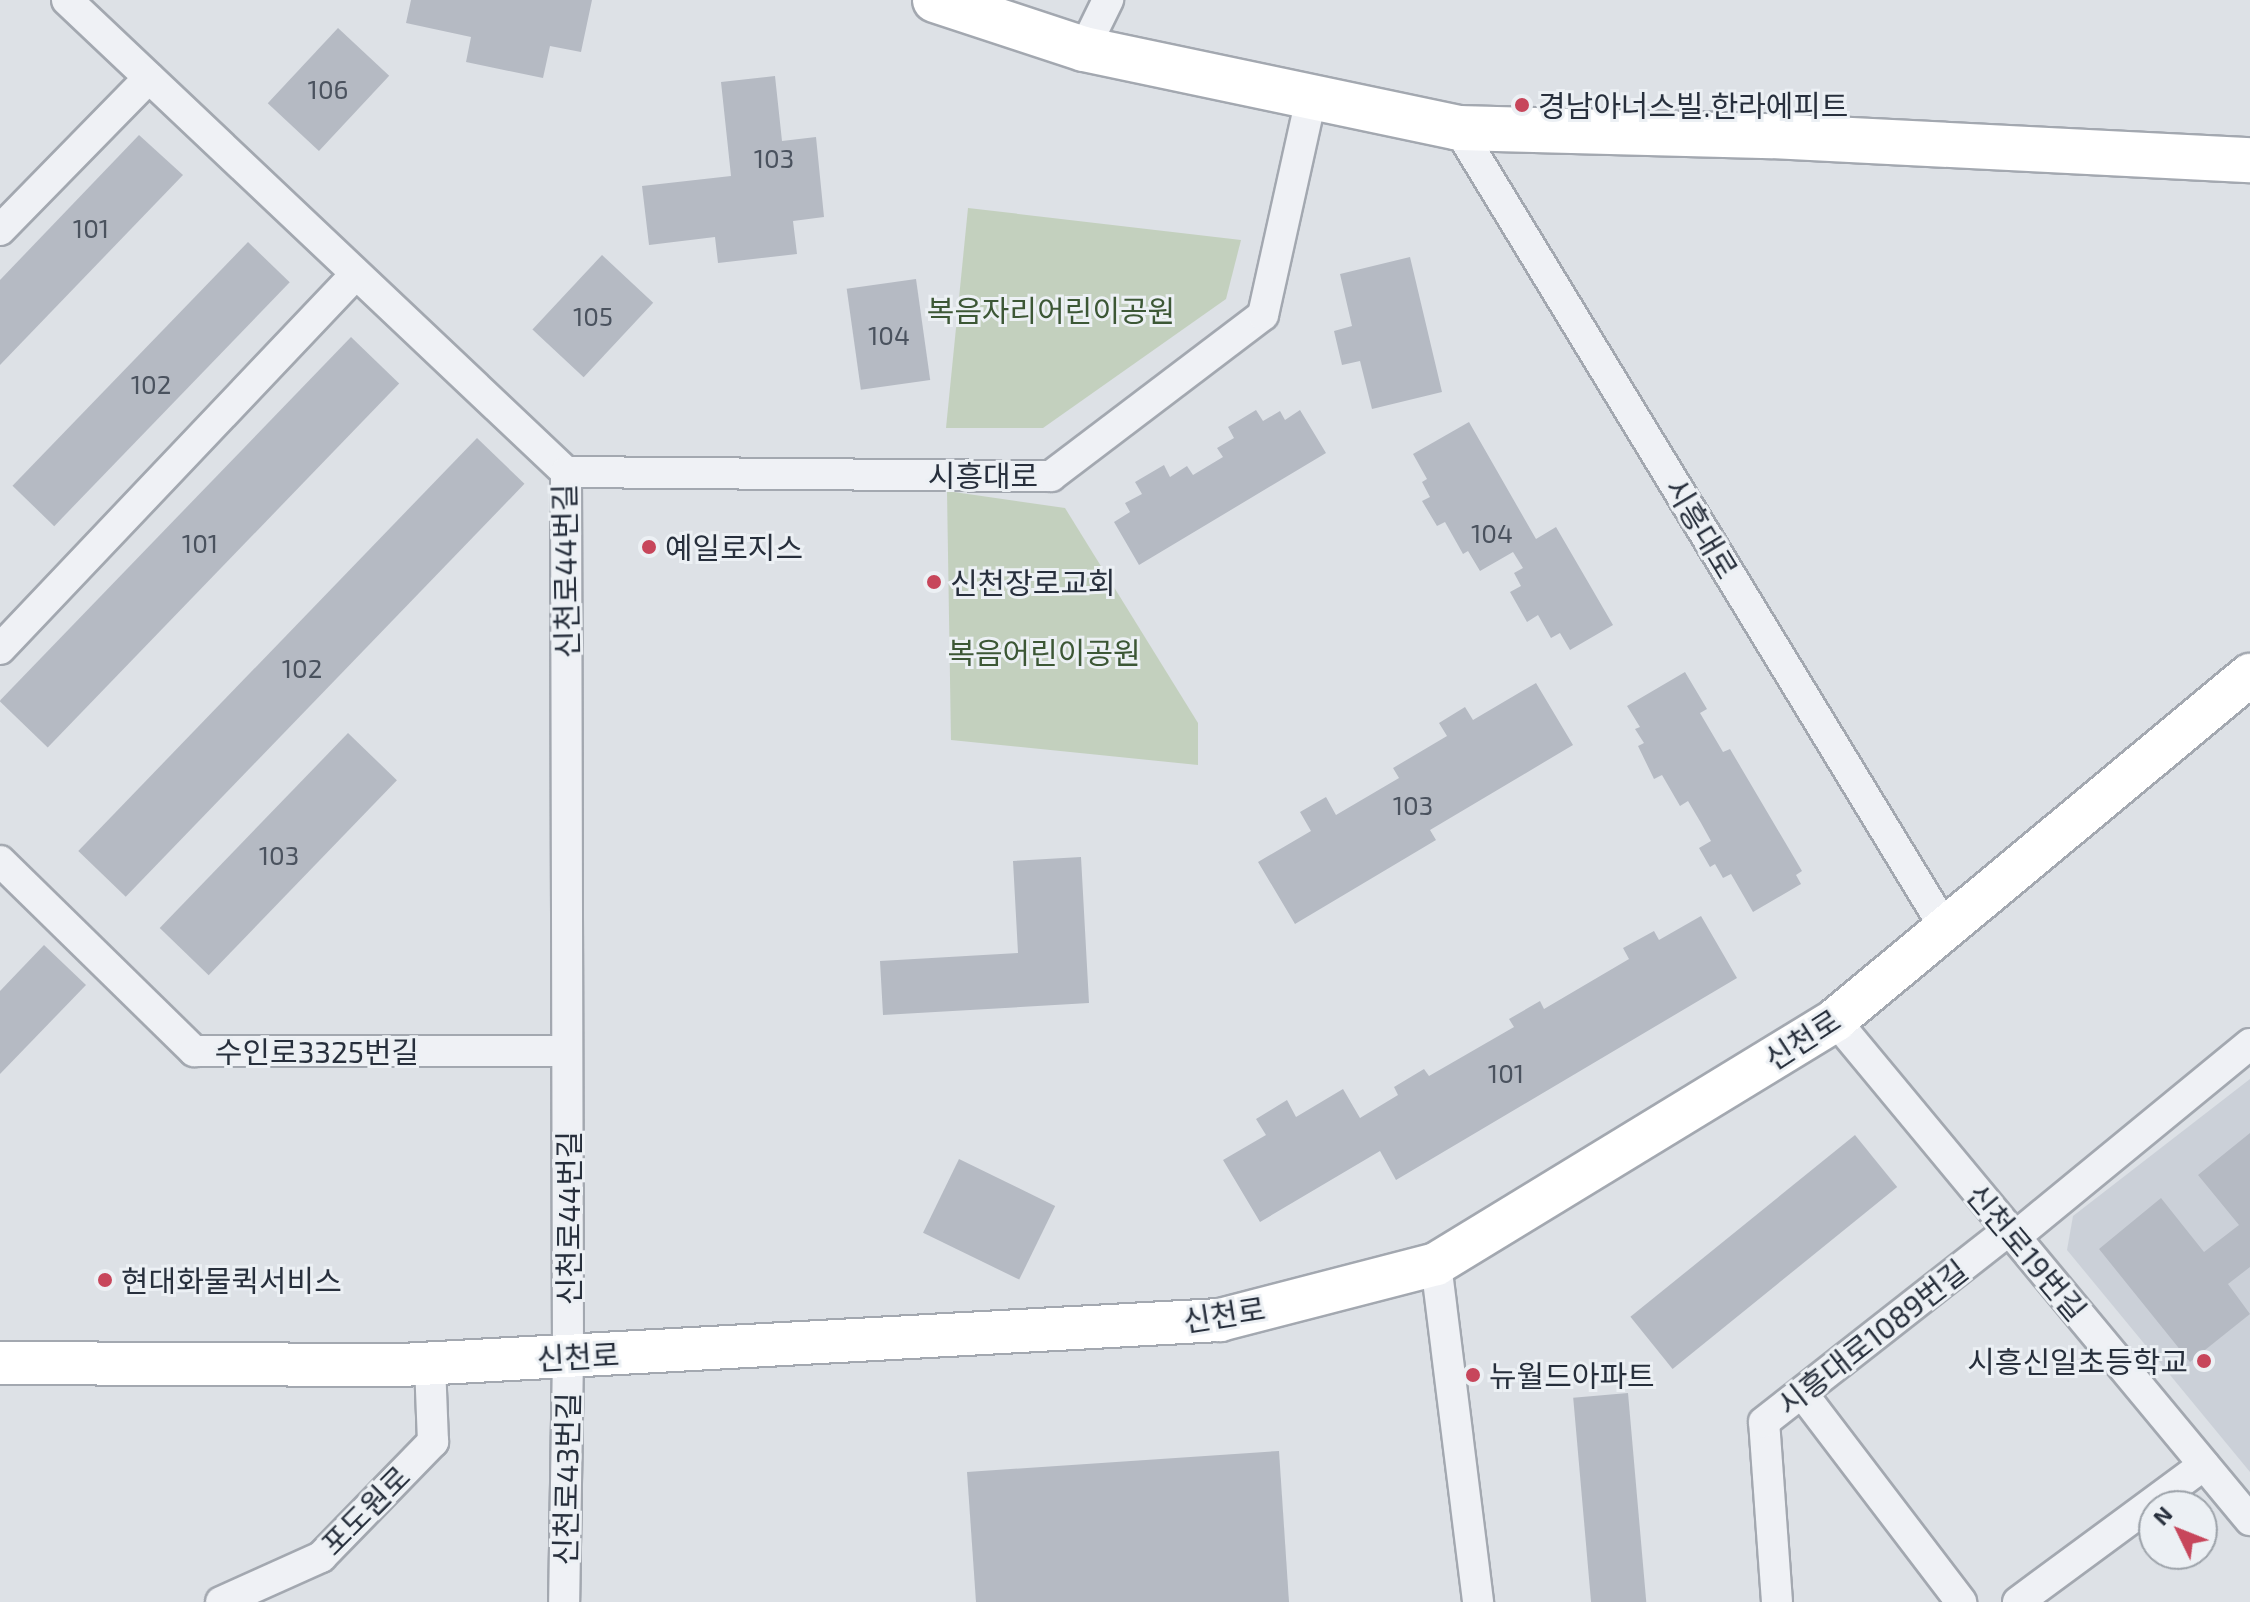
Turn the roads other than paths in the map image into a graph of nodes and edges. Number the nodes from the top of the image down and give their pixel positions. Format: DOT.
graph roads {
  1 [pos="67,0"];
  2 [pos="935,0"];
  3 [pos="1108,0"];
  4 [pos="1084,49"];
  5 [pos="149,78"];
  6 [pos="1312,94"];
  7 [pos="1458,128"];
  8 [pos="2250,160"];
  9 [pos="0,230"];
  10 [pos="356,274"];
  11 [pos="566,472"];
  12 [pos="0,649"];
  13 [pos="2250,675"];
  14 [pos="0,861"];
  15 [pos="1945,928"];
  16 [pos="1835,1020"];
  17 [pos="2250,1044"];
  18 [pos="567,1051"];
  19 [pos="2012,1234"];
  20 [pos="1436,1264"];
  21 [pos="568,1356"];
  22 [pos="0,1363"];
  23 [pos="430,1364"];
  24 [pos="1802,1393"];
  25 [pos="2204,1465"];
  26 [pos="2250,1520"];
  27 [pos="221,1602"];
  28 [pos="564,1602"];
  29 [pos="1478,1602"];
  30 [pos="1777,1602"];
  31 [pos="1961,1602"];
  32 [pos="2018,1602"];
  1 -- 5 [label="street, 신천로44번길"];
  2 -- 4 [label="main road"];
  3 -- 4 [label="street"];
  4 -- 6 [label="main road"];
  5 -- 9 [label="street"];
  5 -- 10 [label="street, 신천로44번길"];
  6 -- 7 [label="main road"];
  6 -- 11 [label="street, 시흥대로"];
  7 -- 8 [label="main road"];
  7 -- 15 [label="street, 시흥대로"];
  10 -- 11 [label="street, 신천로44번길"];
  10 -- 12 [label="street"];
  11 -- 18 [label="street, 신천로44번길"];
  13 -- 15 [label="street, 신천로"];
  14 -- 18 [label="street, 수인로3325번길"];
  15 -- 16 [label="street, 신천로"];
  16 -- 19 [label="street, 신천로19번길"];
  16 -- 20 [label="street, 신천로"];
  17 -- 19 [label="street, 시흥대로1089번길"];
  18 -- 21 [label="street, 신천로44번길"];
  19 -- 24 [label="street, 시흥대로1089번길"];
  19 -- 25 [label="street, 신천로19번길"];
  20 -- 21 [label="street, 신천로"];
  20 -- 29 [label="street"];
  21 -- 23 [label="street, 신천로"];
  21 -- 28 [label="street, 신천로43번길"];
  22 -- 23 [label="street, 신천로"];
  23 -- 27 [label="street, 포도원로"];
  24 -- 30 [label="street, 시흥대로1089번길"];
  24 -- 31 [label="street"];
  25 -- 26 [label="street, 신천로19번길"];
  25 -- 32 [label="street"];
}
